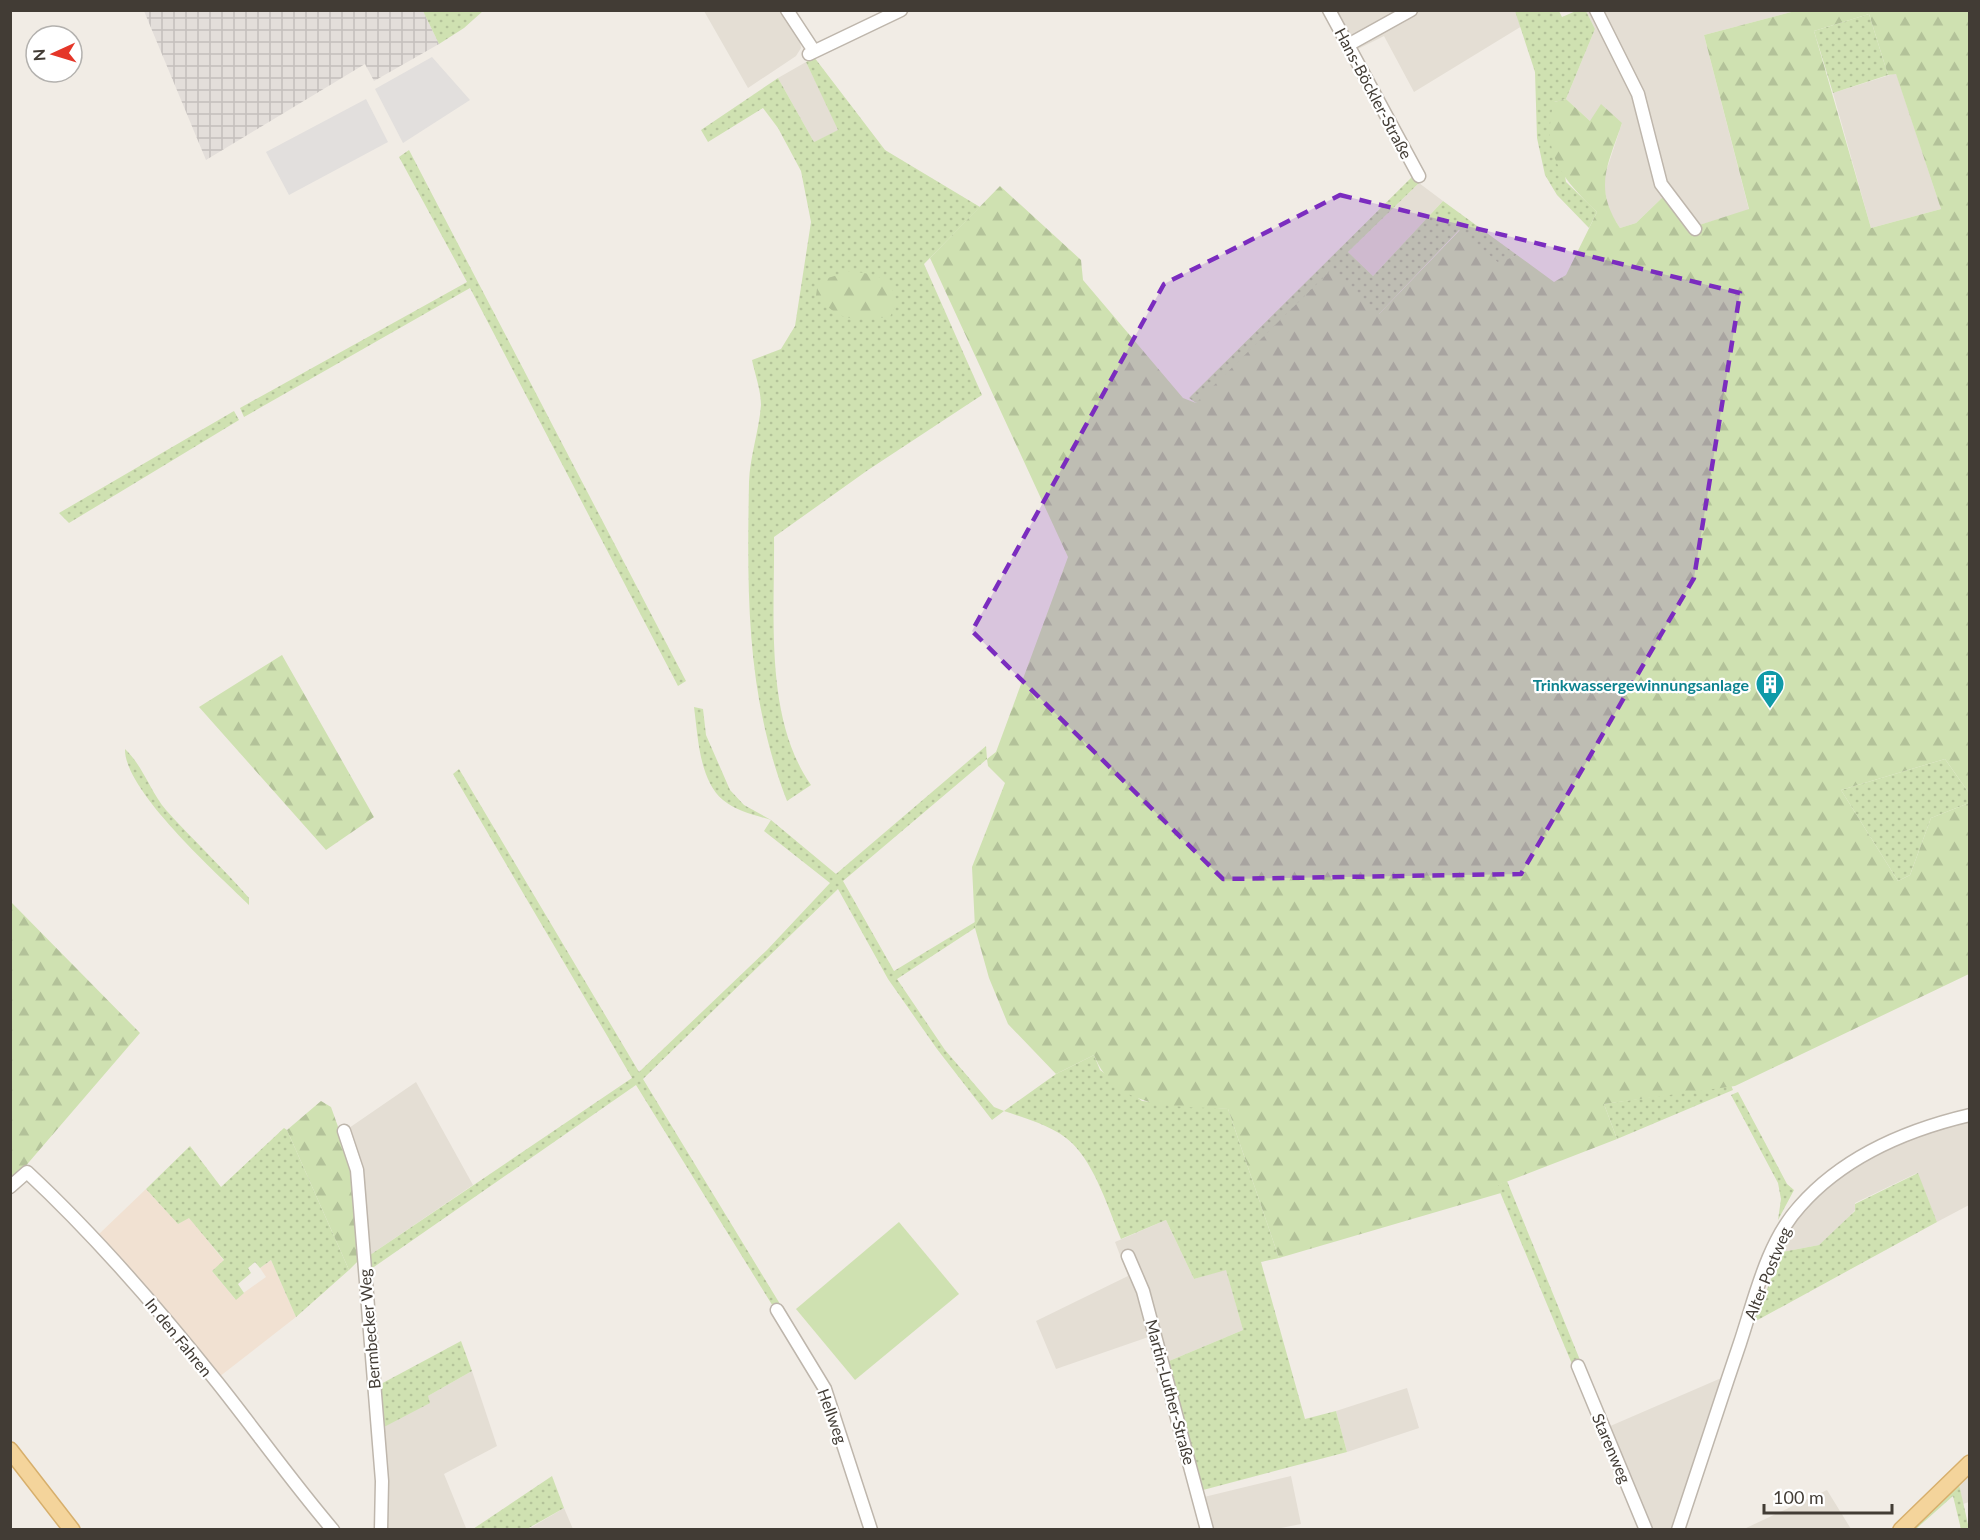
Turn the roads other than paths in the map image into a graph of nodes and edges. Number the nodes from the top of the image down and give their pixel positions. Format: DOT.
graph roads {
  1 [pos="788,10"];
  2 [pos="901,10"];
  3 [pos="1329,10"];
  4 [pos="1411,10"];
  5 [pos="1596,10"];
  6 [pos="1348,45"];
  7 [pos="1419,176"];
  8 [pos="1695,230"];
  9 [pos="1970,1114"];
  10 [pos="344,1131"];
  11 [pos="10,1187"];
  12 [pos="1128,1256"];
  13 [pos="777,1310"];
  14 [pos="1578,1366"];
  15 [pos="10,1450"];
  16 [pos="1970,1463"];
  17 [pos="72,1530"];
  18 [pos="333,1530"];
  19 [pos="381,1530"];
  20 [pos="871,1530"];
  21 [pos="1207,1530"];
  22 [pos="1646,1530"];
  23 [pos="1678,1530"];
  24 [pos="1900,1530"];
  1 -- 2 [label="street"];
  3 -- 6 [label="street, Hans-Böckler-Straße"];
  4 -- 6 [label="street"];
  5 -- 8 [label="street"];
  6 -- 7 [label="street, Hans-Böckler-Straße"];
  9 -- 23 [label="street, Alter Postweg"];
  10 -- 19 [label="street, Bermbecker Weg"];
  11 -- 18 [label="street, In den Fahren"];
  12 -- 21 [label="street, Martin-Luther-Straße"];
  13 -- 20 [label="street, Hellweg"];
  14 -- 22 [label="street, Starenweg"];
  15 -- 17 [label="main road"];
  16 -- 24 [label="main road"];
}
